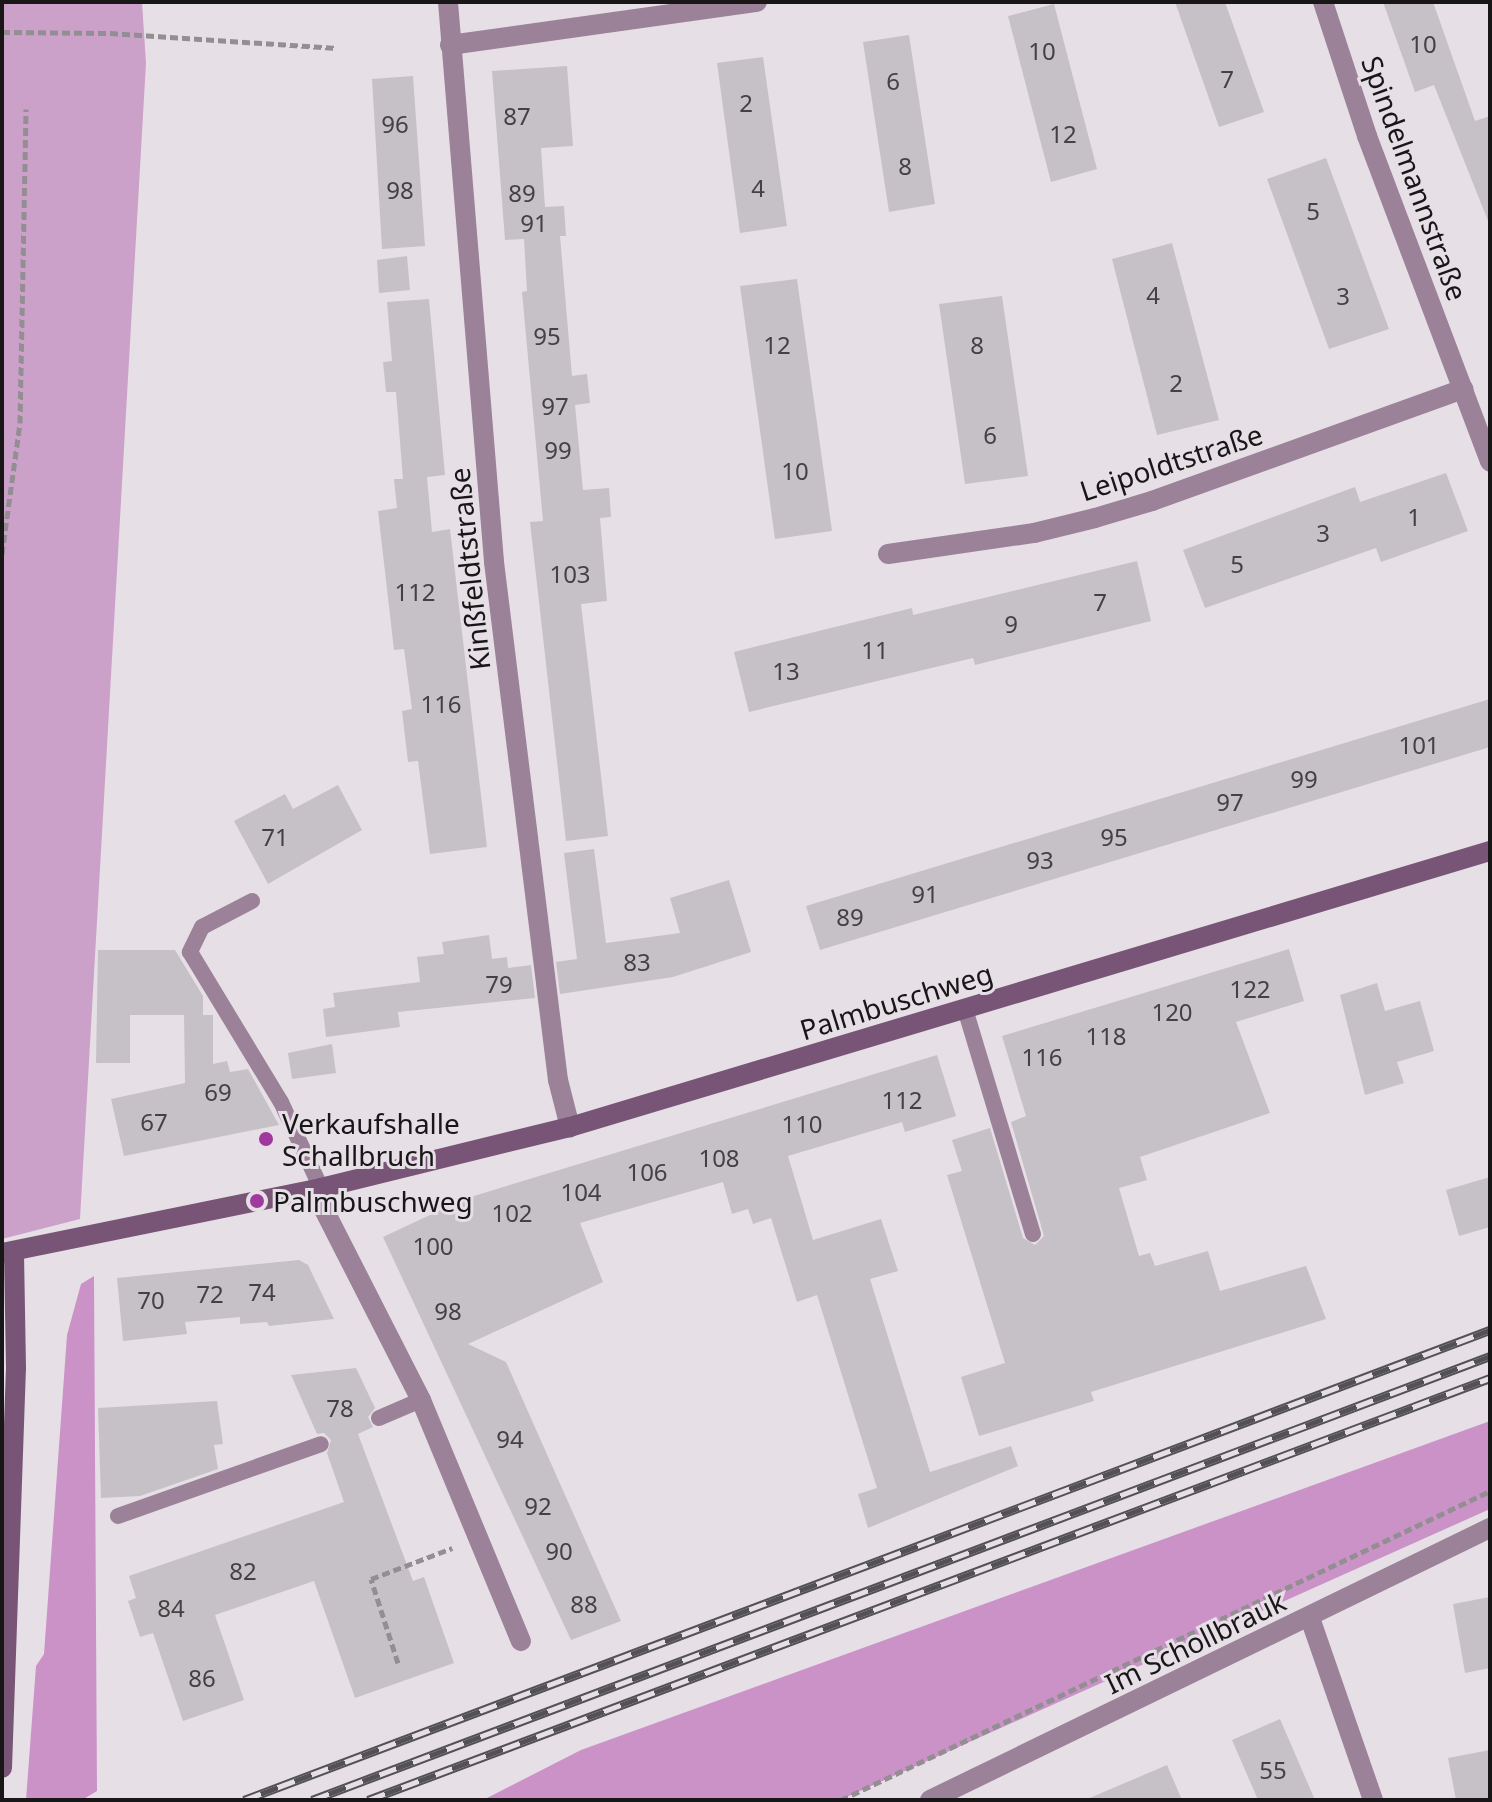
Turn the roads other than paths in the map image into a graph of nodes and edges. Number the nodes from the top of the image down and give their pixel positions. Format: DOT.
graph roads {
  1 [pos="448,2"];
  2 [pos="757,2"];
  3 [pos="1323,2"];
  4 [pos="450,45"];
  5 [pos="1463,389"];
  6 [pos="1490,462"];
  7 [pos="888,554"];
  8 [pos="1490,851"];
  9 [pos="252,901"];
  10 [pos="965,1009"];
  11 [pos="570,1127"];
  12 [pos="318,1189"];
  13 [pos="1033,1234"];
  14 [pos="8,1252"];
  15 [pos="421,1400"];
  16 [pos="379,1418"];
  17 [pos="321,1444"];
  18 [pos="118,1516"];
  19 [pos="1490,1528"];
  20 [pos="1310,1618"];
  21 [pos="521,1641"];
  22 [pos="2,1768"];
  23 [pos="933,1799"];
  24 [pos="1373,1800"];
  1 -- 4 [label="street, Kinßfeldtstraße"];
  2 -- 4 [label="street"];
  3 -- 5 [label="street, Spindelmannstraße"];
  4 -- 11 [label="street, Kinßfeldtstraße"];
  5 -- 6 [label="street, Spindelmannstraße"];
  5 -- 7 [label="street, Leipoldtstraße"];
  8 -- 10 [label="street, Palmbuschweg"];
  9 -- 12 [label="lane"];
  10 -- 11 [label="street, Palmbuschweg"];
  10 -- 13 [label="lane"];
  11 -- 12 [label="street, Palmbuschweg"];
  12 -- 14 [label="street, Palmbuschweg"];
  12 -- 15 [label="street"];
  14 -- 22 [label="street"];
  15 -- 16 [label="lane"];
  15 -- 21 [label="street"];
  17 -- 18 [label="lane"];
  19 -- 20 [label="street"];
  20 -- 23 [label="street, Im Schollbrauk"];
  20 -- 24 [label="street, Im Schollbrauk"];
}
